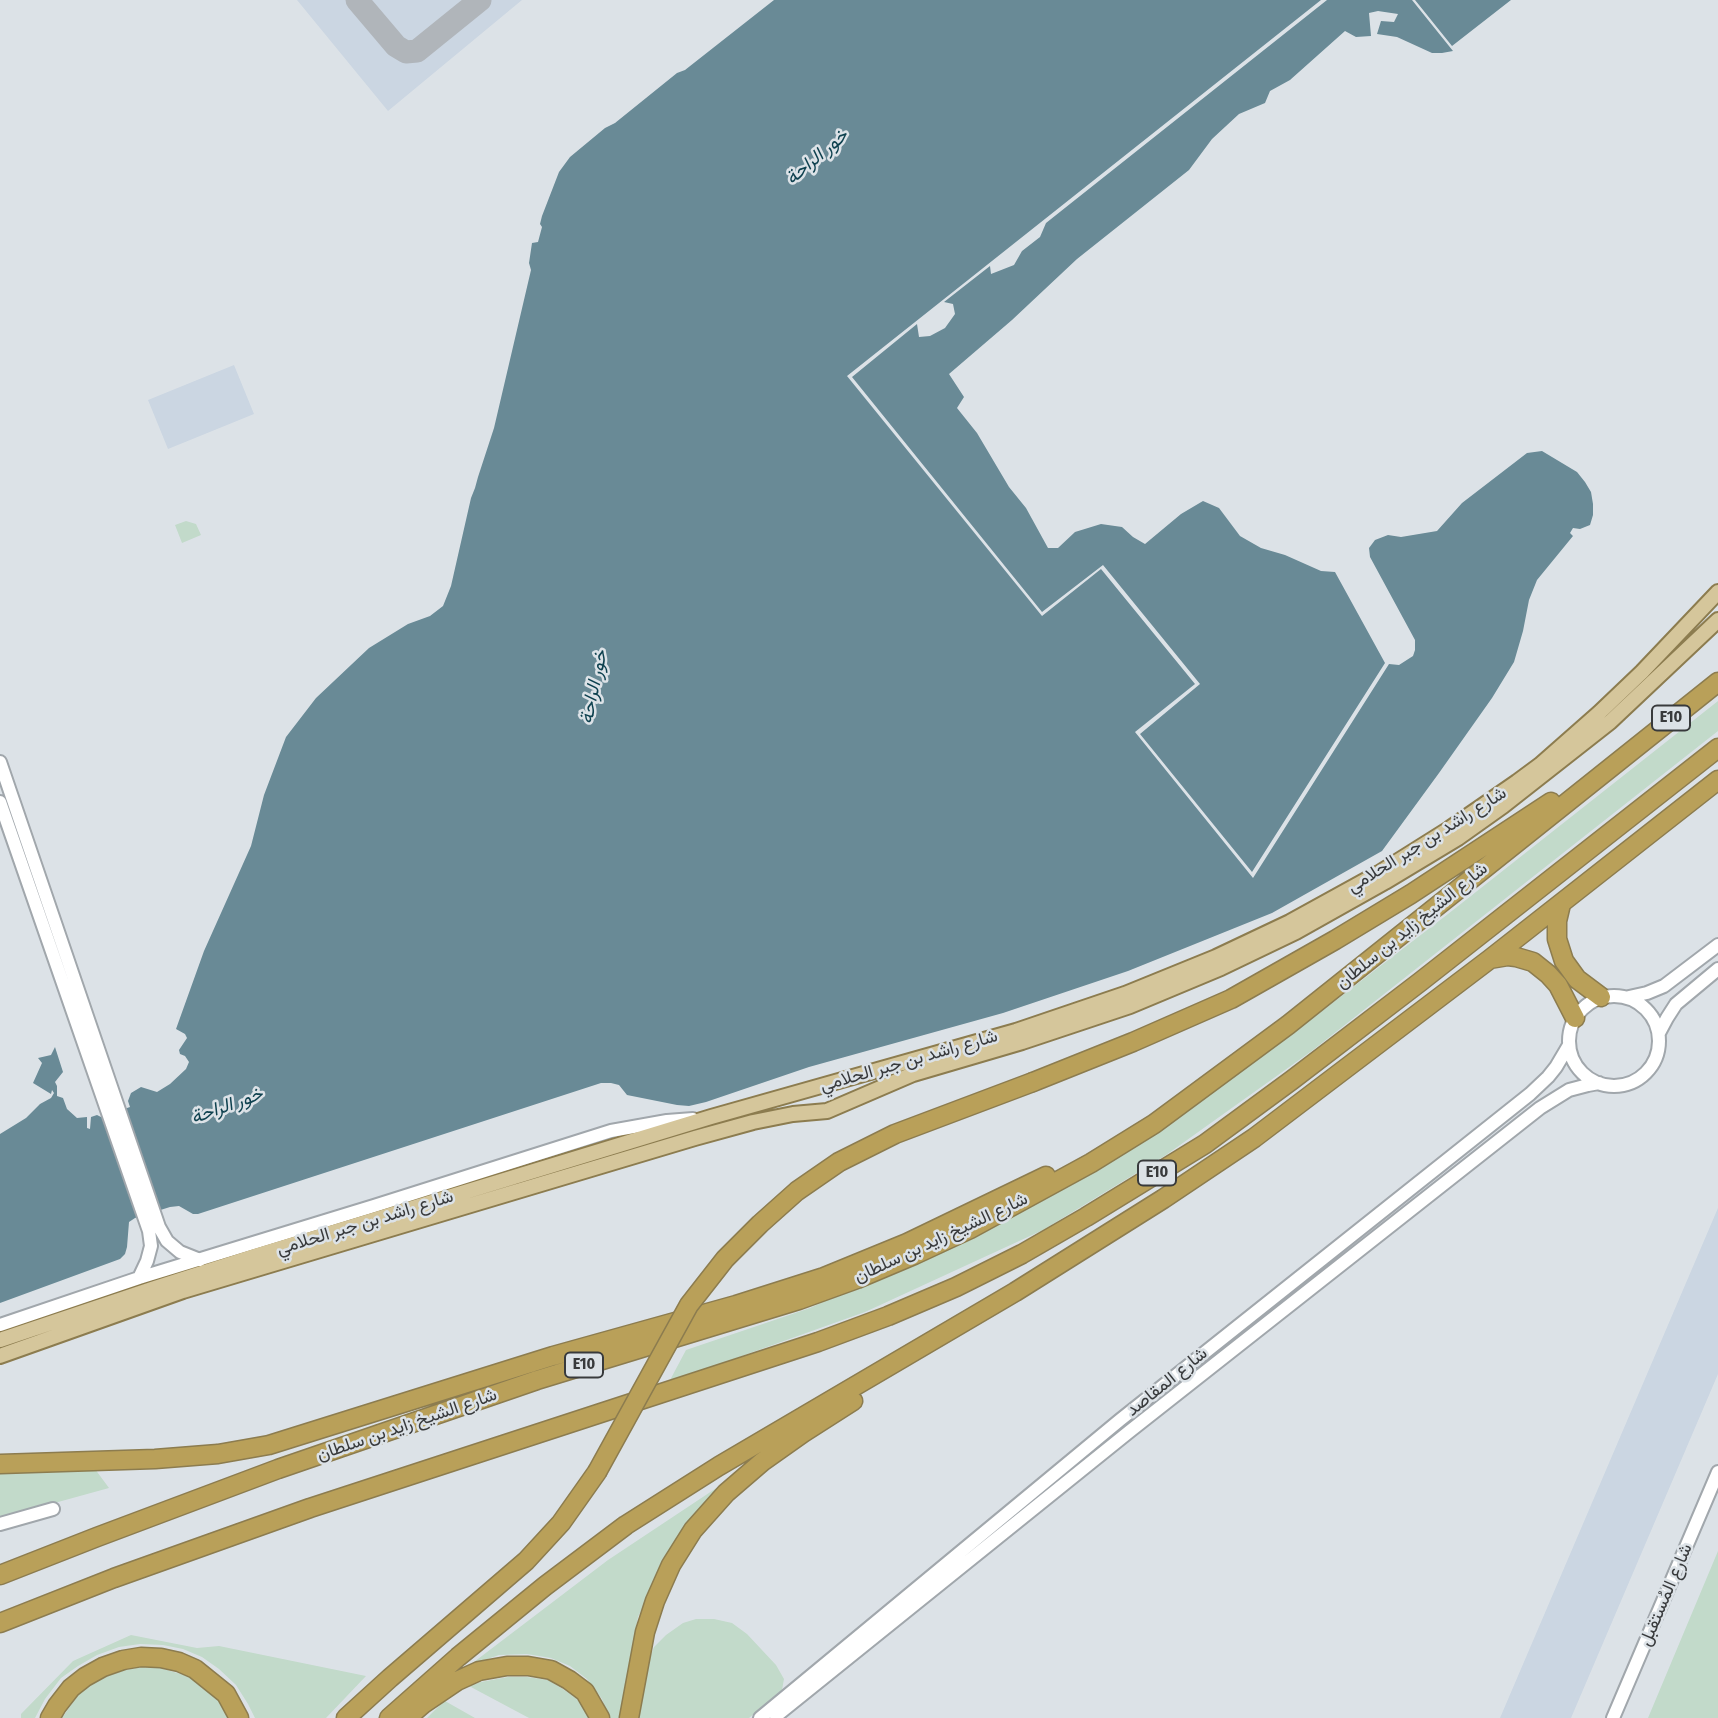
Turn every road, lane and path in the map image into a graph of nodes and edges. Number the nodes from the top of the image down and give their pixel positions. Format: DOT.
graph roads {
  1 [pos="1718,592"];
  2 [pos="1718,620"];
  3 [pos="1718,682"];
  4 [pos="1718,748"];
  5 [pos="1624,755"];
  6 [pos="0,762"];
  7 [pos="1718,780"];
  8 [pos="0,802"];
  9 [pos="1561,904"];
  10 [pos="1718,946"];
  11 [pos="1490,959"];
  12 [pos="1718,969"];
  13 [pos="69,984"];
  14 [pos="1601,997"];
  15 [pos="1628,997"];
  16 [pos="1574,1018"];
  17 [pos="1660,1033"];
  18 [pos="1569,1045"];
  19 [pos="1599,1083"];
  20 [pos="816,1087"];
  21 [pos="711,1117"];
  22 [pos="771,1118"];
  23 [pos="1154,1125"];
  24 [pos="629,1127"];
  25 [pos="584,1156"];
  26 [pos="154,1229"];
  27 [pos="200,1260"];
  28 [pos="139,1278"];
  29 [pos="1015,1293"];
  30 [pos="0,1325"];
  31 [pos="0,1340"];
  32 [pos="0,1356"];
  33 [pos="0,1464"];
  34 [pos="1718,1472"];
  35 [pos="53,1510"];
  36 [pos="0,1524"];
  37 [pos="0,1575"];
  38 [pos="0,1623"];
  39 [pos="418,1700"];
  40 [pos="50,1718"];
  41 [pos="239,1718"];
  42 [pos="346,1718"];
  43 [pos="389,1718"];
  44 [pos="407,1718"];
  45 [pos="600,1718"];
  46 [pos="629,1718"];
  47 [pos="760,1718"];
  48 [pos="773,1718"];
  49 [pos="1613,1718"];
  1 -- 20 [label="main road, شارع راشد بن جبر الحلامي"];
  2 -- 22 [label="main road, شارع راشد بن جبر الحلامي"];
  3 -- 5 [label="highway, شارع الشيخ زايد بن سلطان / E10"];
  4 -- 38 [label="highway, E10"];
  5 -- 23 [label="highway, شارع الشيخ زايد بن سلطان / E10"];
  5 -- 42 [label="highway, bridge"];
  6 -- 13 [label="street"];
  7 -- 9 [label="highway"];
  8 -- 13 [label="street"];
  9 -- 11 [label="highway"];
  9 -- 14 [label="highway"];
  10 -- 15 [label="street"];
  11 -- 16 [label="highway"];
  11 -- 29 [label="highway"];
  12 -- 17 [label="street"];
  13 -- 26 [label="street"];
  14 -- 15 [label="street"];
  14 -- 16 [label="street"];
  15 -- 17 [label="street"];
  16 -- 18 [label="street"];
  17 -- 19 [label="street"];
  18 -- 19 [label="street"];
  18 -- 47 [label="street, شارع المقاصد"];
  19 -- 48 [label="street, شارع المقاصد"];
  20 -- 21 [label="main road, شارع راشد بن جبر الحلامي"];
  20 -- 22 [label="main road"];
  21 -- 24 [label="street"];
  21 -- 25 [label="main road, شارع راشد بن جبر الحلامي"];
  22 -- 32 [label="main road, شارع راشد بن جبر الحلامي"];
  23 -- 33 [label="highway"];
  23 -- 37 [label="highway, شارع الشيخ زايد بن سلطان / E10"];
  24 -- 25 [label="main road"];
  24 -- 27 [label="street"];
  25 -- 31 [label="main road, شارع راشد بن جبر الحلامي"];
  26 -- 27 [label="street"];
  26 -- 28 [label="street"];
  27 -- 28 [label="street"];
  28 -- 30 [label="street"];
  29 -- 39 [label="highway"];
  29 -- 46 [label="highway"];
  34 -- 49 [label="street, شارع المُستقبل"];
  35 -- 36 [label="street"];
  39 -- 43 [label="highway"];
  39 -- 44 [label="highway"];
  39 -- 45 [label="highway"];
  40 -- 41 [label="highway"];
}
